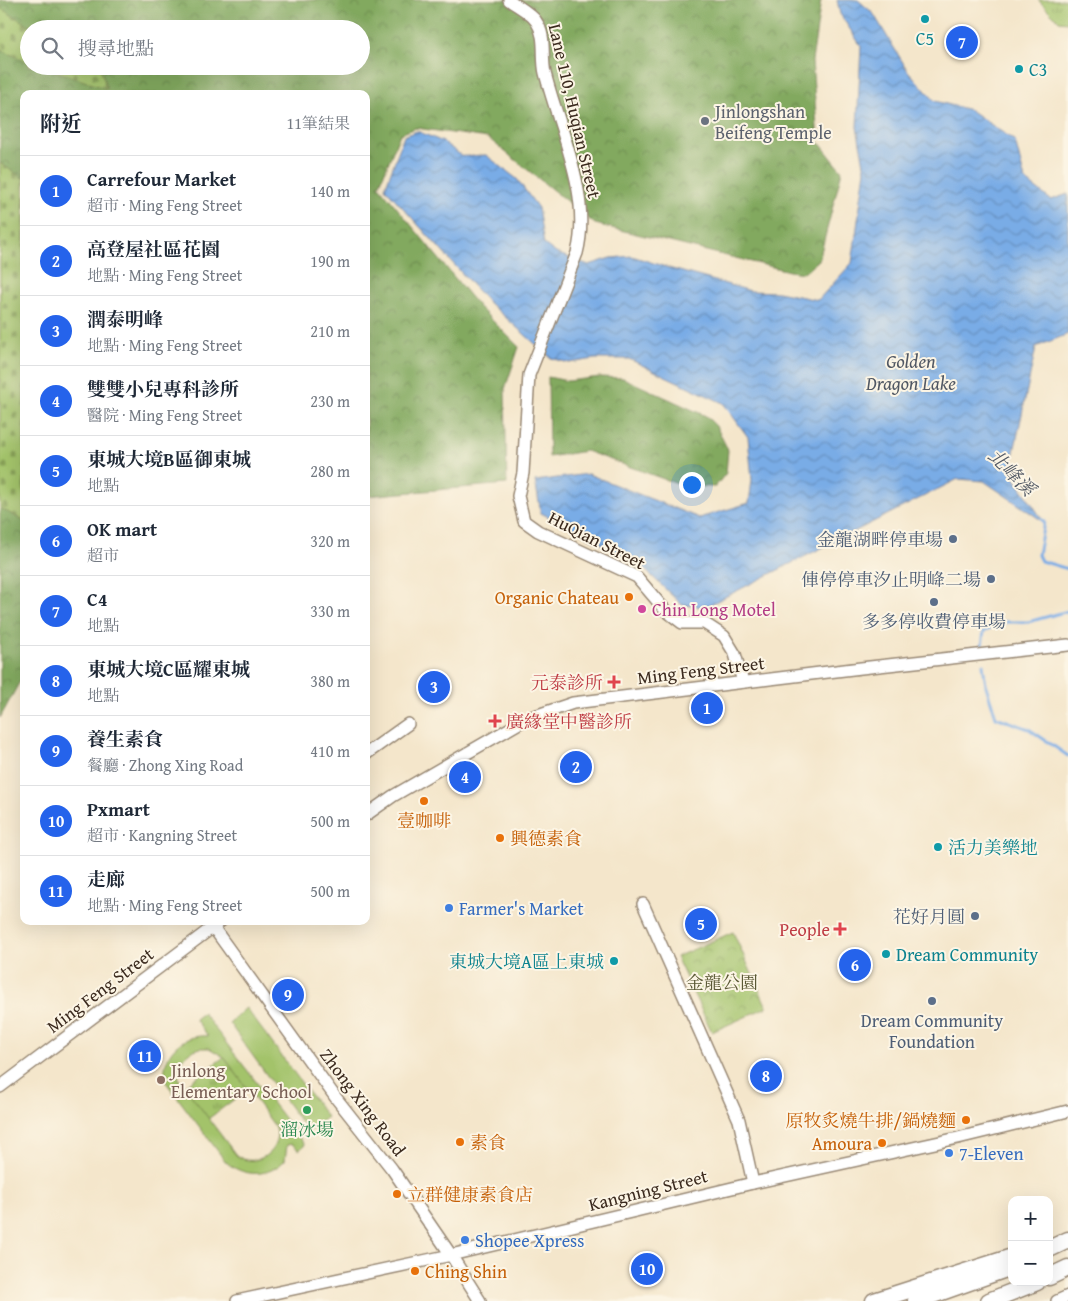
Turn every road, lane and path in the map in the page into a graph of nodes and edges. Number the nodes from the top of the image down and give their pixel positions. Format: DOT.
graph roads {
  1 [pos="509,0"];
  2 [pos="537,355"];
  3 [pos="1068,645"];
  4 [pos="743,682"];
  5 [pos="408,724"];
  6 [pos="370,751"];
  7 [pos="370,812"];
  8 [pos="643,904"];
  9 [pos="216,925"];
  10 [pos="218,925"];
  11 [pos="0,1087"];
  12 [pos="1068,1111"];
  13 [pos="753,1183"];
  14 [pos="1068,1240"];
  15 [pos="1053,1244"];
  16 [pos="1053,1247"];
  17 [pos="451,1255"];
  18 [pos="1008,1258"];
  19 [pos="1008,1267"];
  20 [pos="1068,1268"];
  21 [pos="1053,1275"];
  22 [pos="1027,1286"];
  23 [pos="1068,1296"];
  24 [pos="237,1301"];
  25 [pos="480,1301"];
  26 [pos="874,1301"];
  27 [pos="916,1301"];
  28 [pos="989,1301"];
  29 [pos="1058,1301"];
  1 -- 2 [label="street, Lane 110, Huqian Street"];
  2 -- 4 [label="street, HuQian Street"];
  3 -- 4 [label="street, Ming Feng Street"];
  4 -- 7 [label="street, Ming Feng Street"];
  5 -- 6 [label="street"];
  8 -- 13 [label="street"];
  9 -- 11 [label="street, Ming Feng Street"];
  10 -- 17 [label="street, Zhong Xing Road"];
  12 -- 13 [label="street, Kangning Street"];
  13 -- 17 [label="street, Kangning Street"];
  14 -- 15 [label="highway"];
  14 -- 16 [label="highway"];
  17 -- 24 [label="street, Kangning Street"];
  17 -- 25 [label="street, Zhong Xing Road"];
  18 -- 26 [label="highway"];
  19 -- 27 [label="highway"];
  20 -- 21 [label="highway"];
  22 -- 28 [label="highway"];
  23 -- 29 [label="street"];
}
